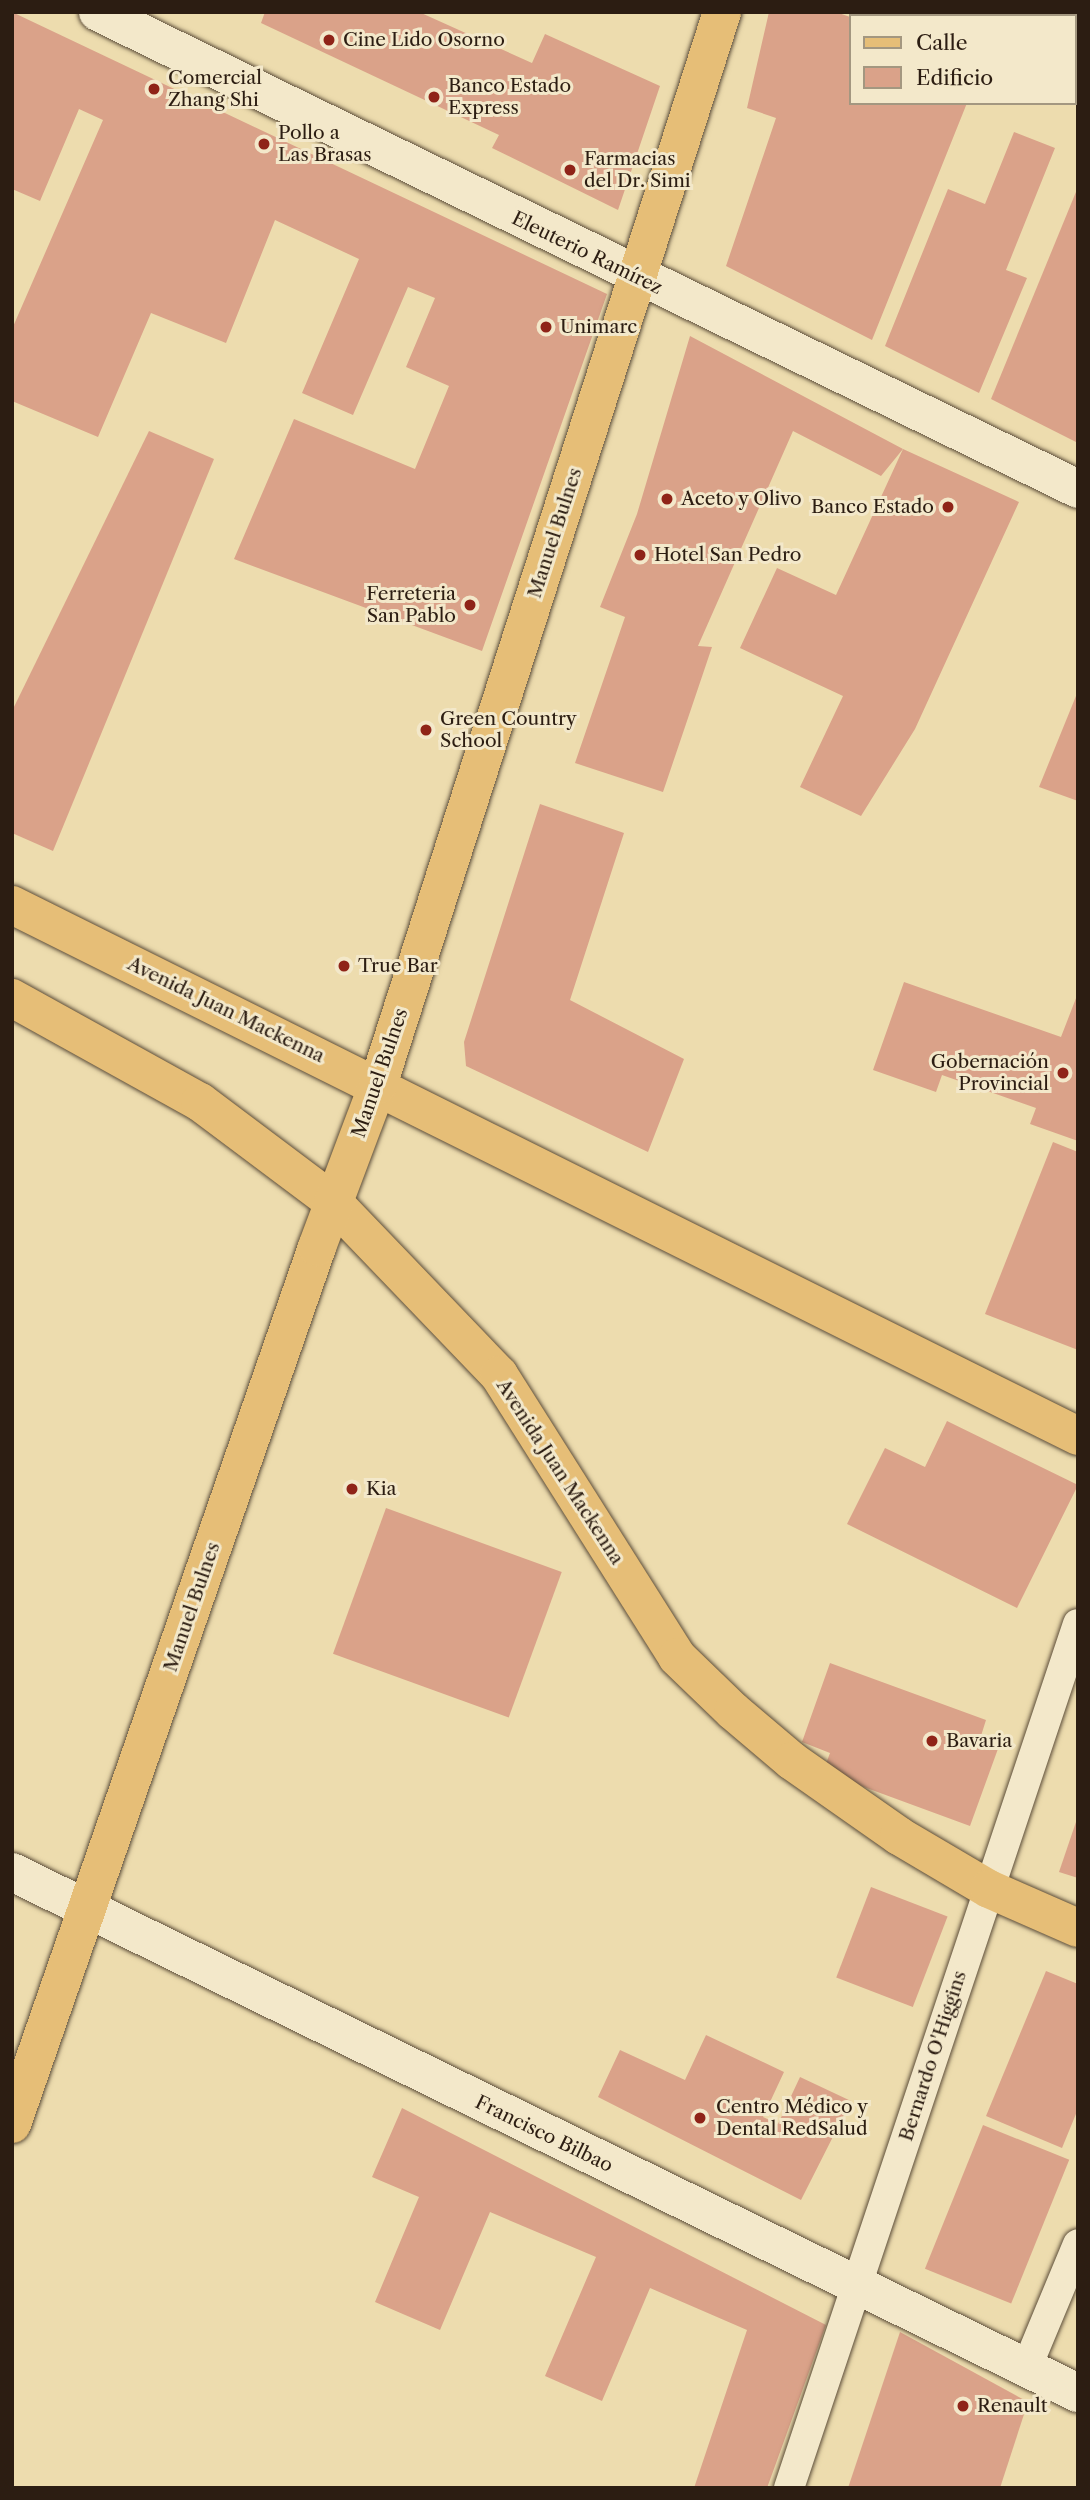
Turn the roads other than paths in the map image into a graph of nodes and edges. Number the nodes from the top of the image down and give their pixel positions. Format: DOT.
graph roads {
  1 [pos="98,12"];
  2 [pos="722,12"];
  3 [pos="637,278"];
  4 [pos="1078,489"];
  5 [pos="12,905"];
  6 [pos="12,998"];
  7 [pos="379,1085"];
  8 [pos="332,1202"];
  9 [pos="1078,1436"];
  10 [pos="1078,1624"];
  11 [pos="12,1872"];
  12 [pos="989,1889"];
  13 [pos="87,1910"];
  14 [pos="1078,1928"];
  15 [pos="12,2124"];
  16 [pos="1078,2244"];
  17 [pos="856,2287"];
  18 [pos="1026,2369"];
  19 [pos="1078,2393"];
  20 [pos="789,2488"];
  1 -- 3 [label="street, Eleuterio Ramírez"];
  2 -- 3 [label="main road, Manuel Bulnes"];
  3 -- 4 [label="street, Eleuterio Ramírez"];
  3 -- 7 [label="main road, Manuel Bulnes"];
  5 -- 7 [label="main road, Avenida Juan Mackenna"];
  6 -- 8 [label="main road, Avenida Juan Mackenna"];
  7 -- 8 [label="main road, Manuel Bulnes"];
  7 -- 9 [label="main road, Avenida Juan Mackenna"];
  8 -- 12 [label="main road, Avenida Juan Mackenna"];
  8 -- 13 [label="main road, Manuel Bulnes"];
  10 -- 12 [label="street, Bernardo O'Higgins"];
  11 -- 13 [label="street, Francisco Bilbao"];
  12 -- 14 [label="main road, Avenida Juan Mackenna"];
  12 -- 17 [label="street, Bernardo O'Higgins"];
  13 -- 15 [label="main road, Manuel Bulnes"];
  13 -- 17 [label="street, Francisco Bilbao"];
  16 -- 18 [label="street"];
  17 -- 18 [label="street, Francisco Bilbao"];
  17 -- 20 [label="street, Bernardo O'Higgins"];
  18 -- 19 [label="street, Francisco Bilbao"];
}
